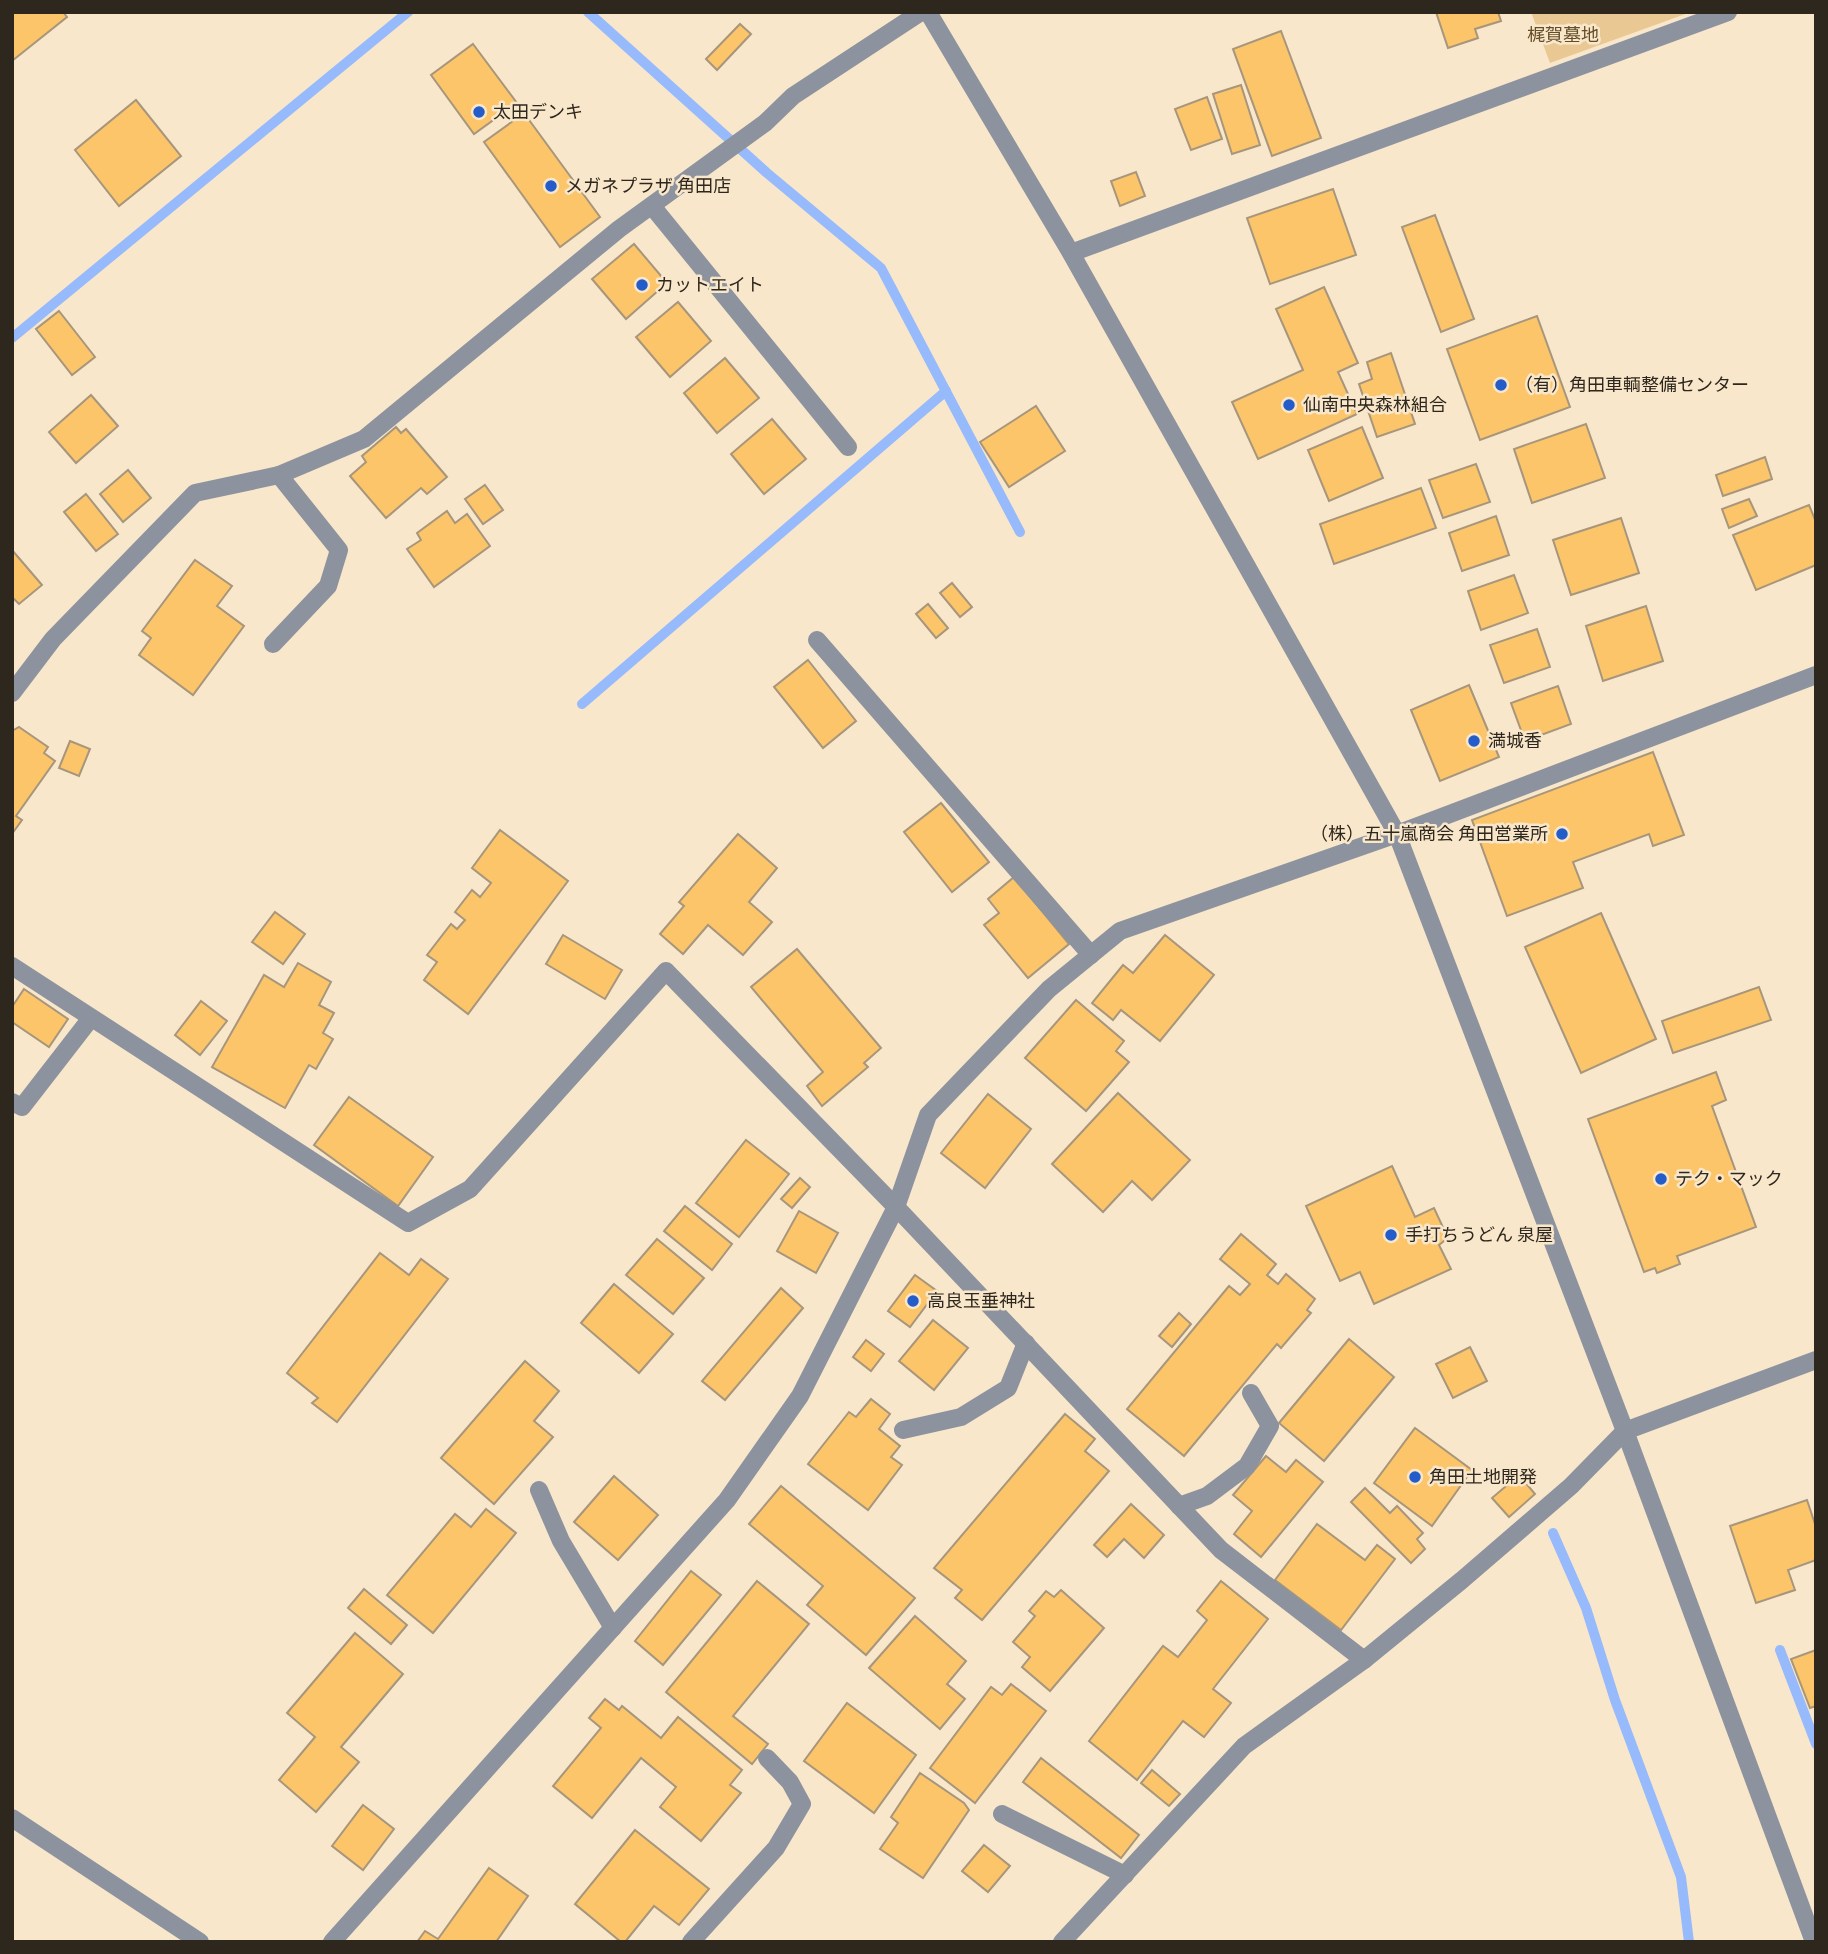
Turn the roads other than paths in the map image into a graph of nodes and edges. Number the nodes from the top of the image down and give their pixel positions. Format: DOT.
graph roads {
  1 [pos="921,12"];
  2 [pos="928,12"];
  3 [pos="1728,12"];
  4 [pos="652,206"];
  5 [pos="1071,253"];
  6 [pos="848,447"];
  7 [pos="279,475"];
  8 [pos="817,640"];
  9 [pos="272,643"];
  10 [pos="1816,675"];
  11 [pos="12,693"];
  12 [pos="1397,834"];
  13 [pos="1091,955"];
  14 [pos="12,966"];
  15 [pos="91,1018"];
  16 [pos="12,1102"];
  17 [pos="896,1207"];
  18 [pos="1026,1343"];
  19 [pos="1816,1360"];
  20 [pos="1251,1393"];
  21 [pos="903,1430"];
  22 [pos="1625,1432"];
  23 [pos="539,1490"];
  24 [pos="1179,1506"];
  25 [pos="612,1628"];
  26 [pos="1363,1660"];
  27 [pos="767,1758"];
  28 [pos="1002,1814"];
  29 [pos="12,1818"];
  30 [pos="1125,1875"];
  31 [pos="200,1942"];
  32 [pos="332,1942"];
  33 [pos="691,1942"];
  34 [pos="1062,1942"];
  35 [pos="1814,1942"];
  1 -- 4 [label="street"];
  2 -- 5 [label="street"];
  3 -- 5 [label="street"];
  4 -- 6 [label="street"];
  4 -- 7 [label="street"];
  5 -- 12 [label="street"];
  7 -- 9 [label="street"];
  7 -- 11 [label="street"];
  8 -- 13 [label="street"];
  10 -- 12 [label="street"];
  12 -- 13 [label="street"];
  12 -- 22 [label="street"];
  13 -- 17 [label="street"];
  14 -- 15 [label="street"];
  15 -- 16 [label="street"];
  15 -- 17 [label="street"];
  17 -- 18 [label="street"];
  17 -- 25 [label="street"];
  18 -- 21 [label="street"];
  18 -- 24 [label="street"];
  19 -- 22 [label="street"];
  20 -- 24 [label="street"];
  22 -- 26 [label="street"];
  22 -- 35 [label="street"];
  23 -- 25 [label="street"];
  24 -- 26 [label="street"];
  25 -- 32 [label="street"];
  26 -- 30 [label="street"];
  27 -- 33 [label="street"];
  28 -- 30 [label="street"];
  29 -- 31 [label="street"];
  30 -- 34 [label="street"];
}
